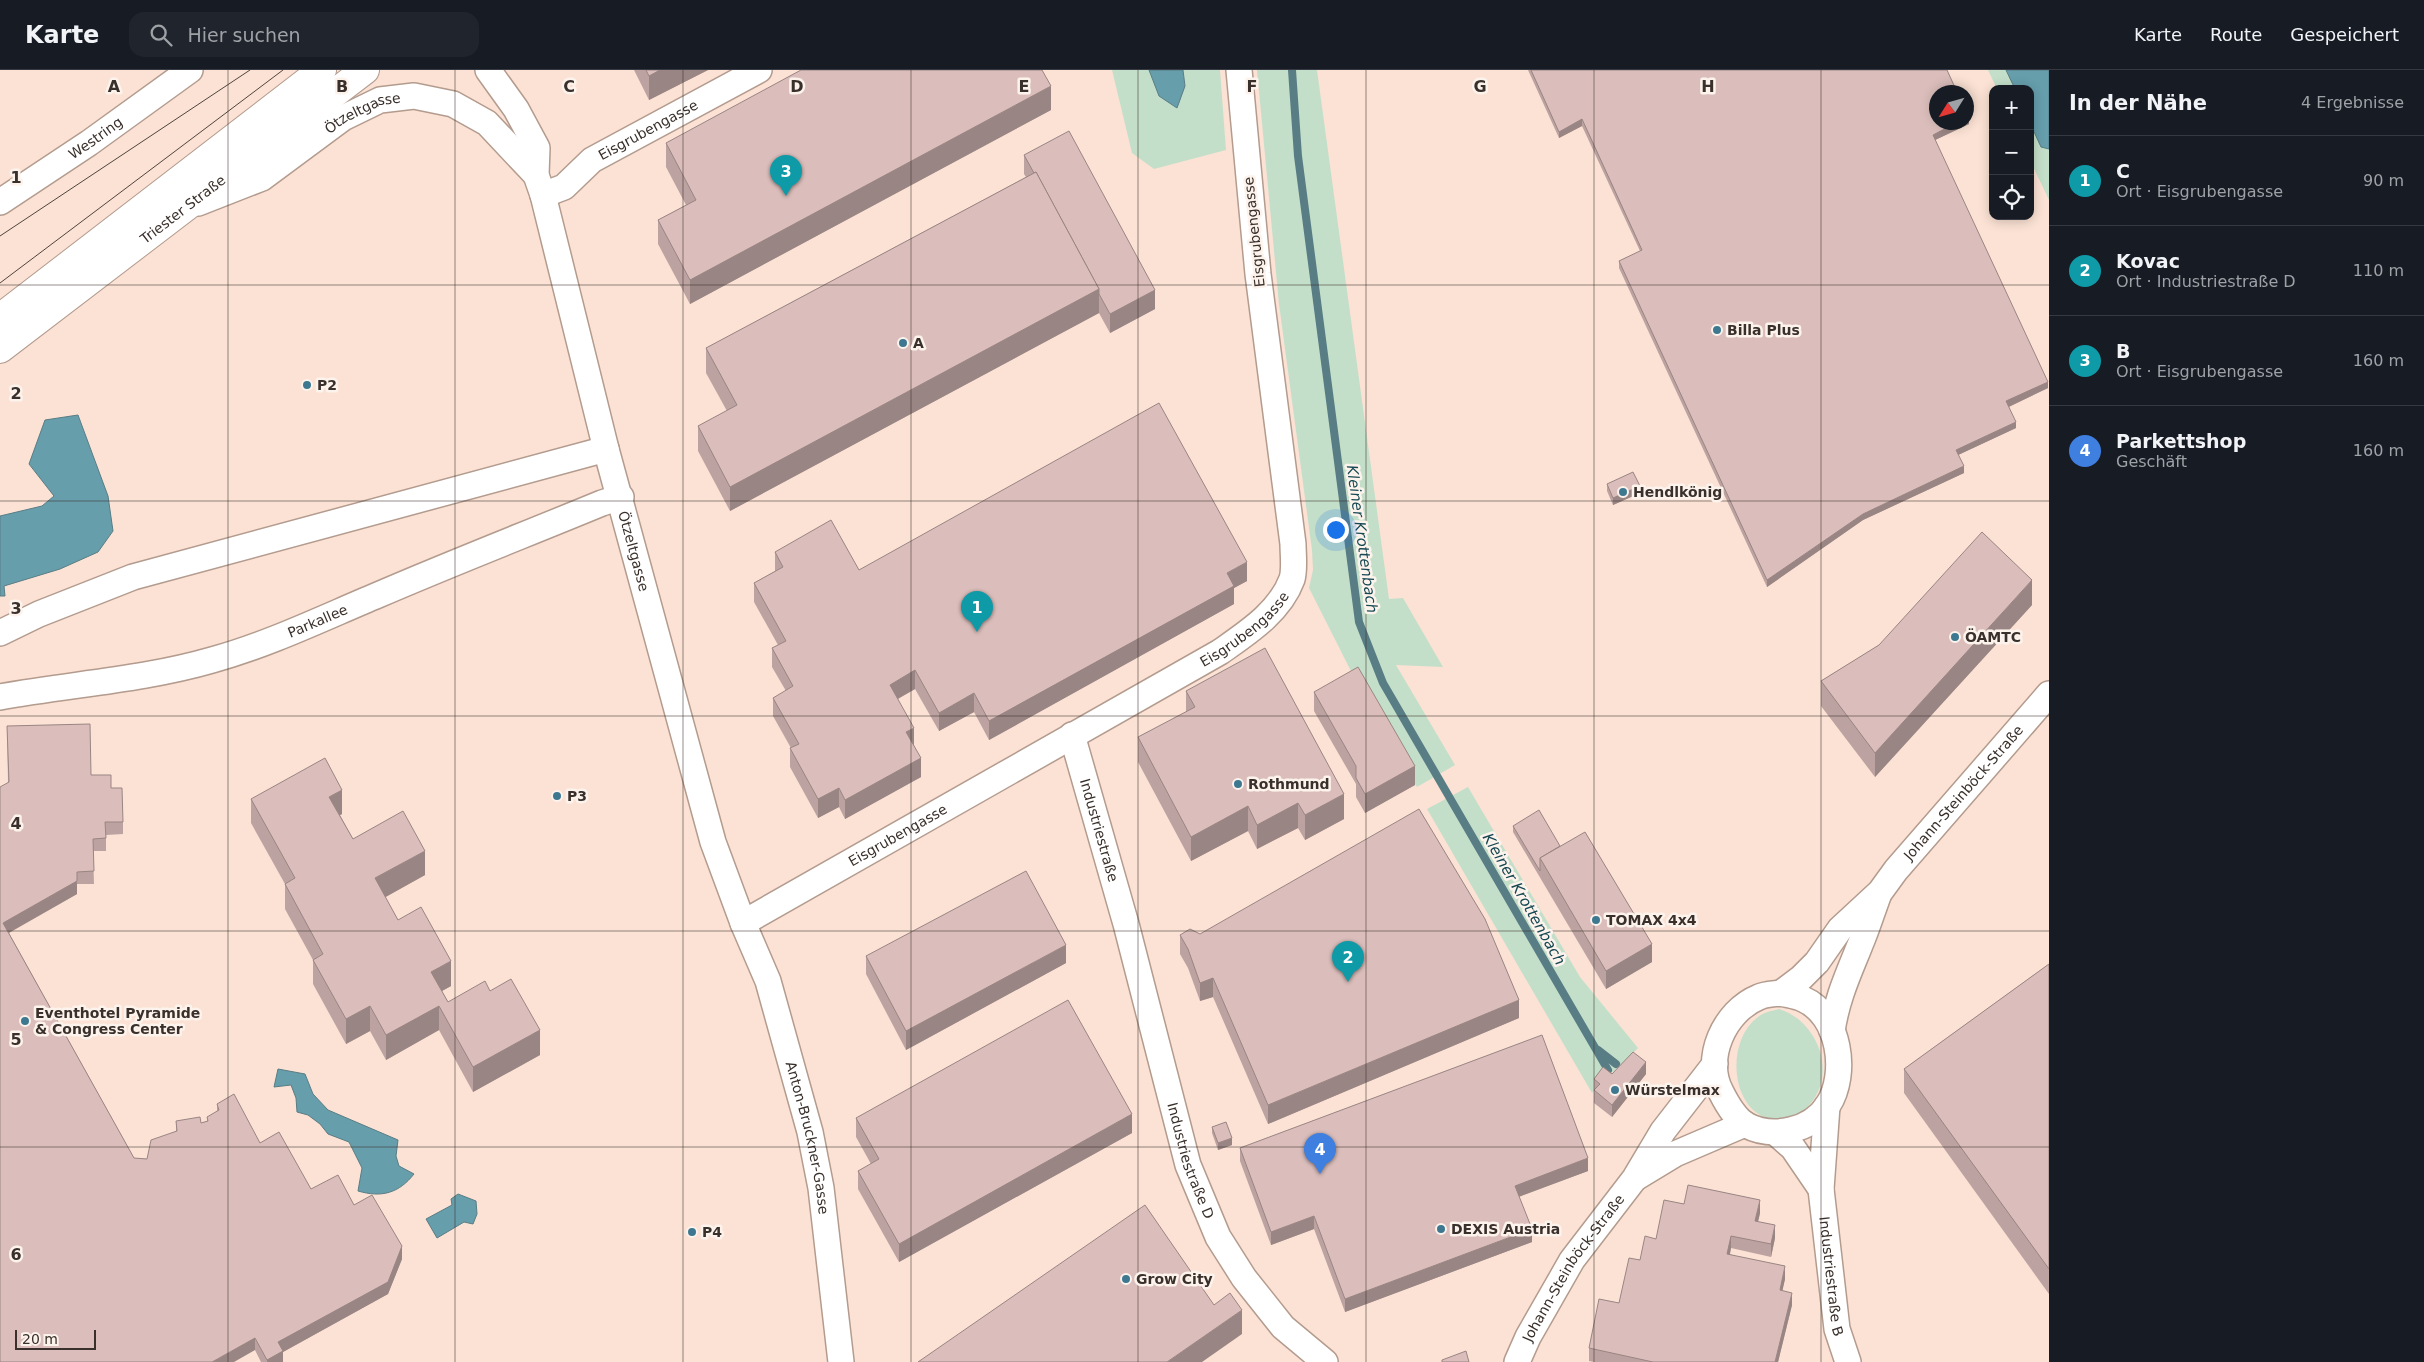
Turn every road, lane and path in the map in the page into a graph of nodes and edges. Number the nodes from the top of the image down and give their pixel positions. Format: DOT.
graph roads {
  1 [pos="190,70"];
  2 [pos="322,70"];
  3 [pos="365,70"];
  4 [pos="488,70"];
  5 [pos="759,70"];
  6 [pos="1239,70"];
  7 [pos="539,185"];
  8 [pos="0,202"];
  9 [pos="183,209"];
  10 [pos="0,318"];
  11 [pos="0,349"];
  12 [pos="606,449"];
  13 [pos="621,497"];
  14 [pos="0,633"];
  15 [pos="2049,694"];
  16 [pos="0,697"];
  17 [pos="1072,735"];
  18 [pos="1880,892"];
  19 [pos="743,923"];
  20 [pos="1126,924"];
  21 [pos="1781,993"];
  22 [pos="1832,1030"];
  23 [pos="1715,1064"];
  24 [pos="1827,1106"];
  25 [pos="1745,1124"];
  26 [pos="1776,1133"];
  27 [pos="1635,1178"];
  28 [pos="1821,1189"];
  29 [pos="841,1362"];
  30 [pos="1325,1362"];
  31 [pos="1517,1362"];
  32 [pos="1848,1362"];
  1 -- 8 [label="street, Westring"];
  2 -- 10 [label="main road, Triester Straße"];
  3 -- 9 [label="main road, Triester Straße"];
  4 -- 7 [label="street, Ötzeltgasse"];
  5 -- 7 [label="street, Eisgrubengasse"];
  6 -- 17 [label="street, Eisgrubengasse"];
  7 -- 9 [label="street, Ötzeltgasse"];
  7 -- 12 [label="street, Ötzeltgasse"];
  9 -- 11 [label="main road, Triester Straße"];
  12 -- 13 [label="street, Ötzeltgasse"];
  12 -- 14 [label="street"];
  13 -- 16 [label="street, Parkallee"];
  13 -- 19 [label="street, Ötzeltgasse"];
  15 -- 18 [label="street, Johann-Steinböck-Straße"];
  17 -- 19 [label="street, Eisgrubengasse"];
  17 -- 20 [label="street, Industriestraße"];
  18 -- 21 [label="street, Johann-Steinböck-Straße"];
  18 -- 22 [label="street, Johann-Steinböck-Straße"];
  19 -- 29 [label="street, Anton-Bruckner-Gasse"];
  20 -- 30 [label="street, Industriestraße D"];
  21 -- 22 [label="street"];
  21 -- 23 [label="street"];
  22 -- 24 [label="street"];
  23 -- 25 [label="street"];
  23 -- 27 [label="street, Johann-Steinböck-Straße"];
  24 -- 26 [label="street"];
  24 -- 28 [label="street, Industriestraße B"];
  25 -- 26 [label="street"];
  25 -- 27 [label="street, Johann-Steinböck-Straße"];
  26 -- 28 [label="street, Industriestraße B"];
  27 -- 31 [label="street, Johann-Steinböck-Straße"];
  28 -- 32 [label="street, Industriestraße B"];
}
